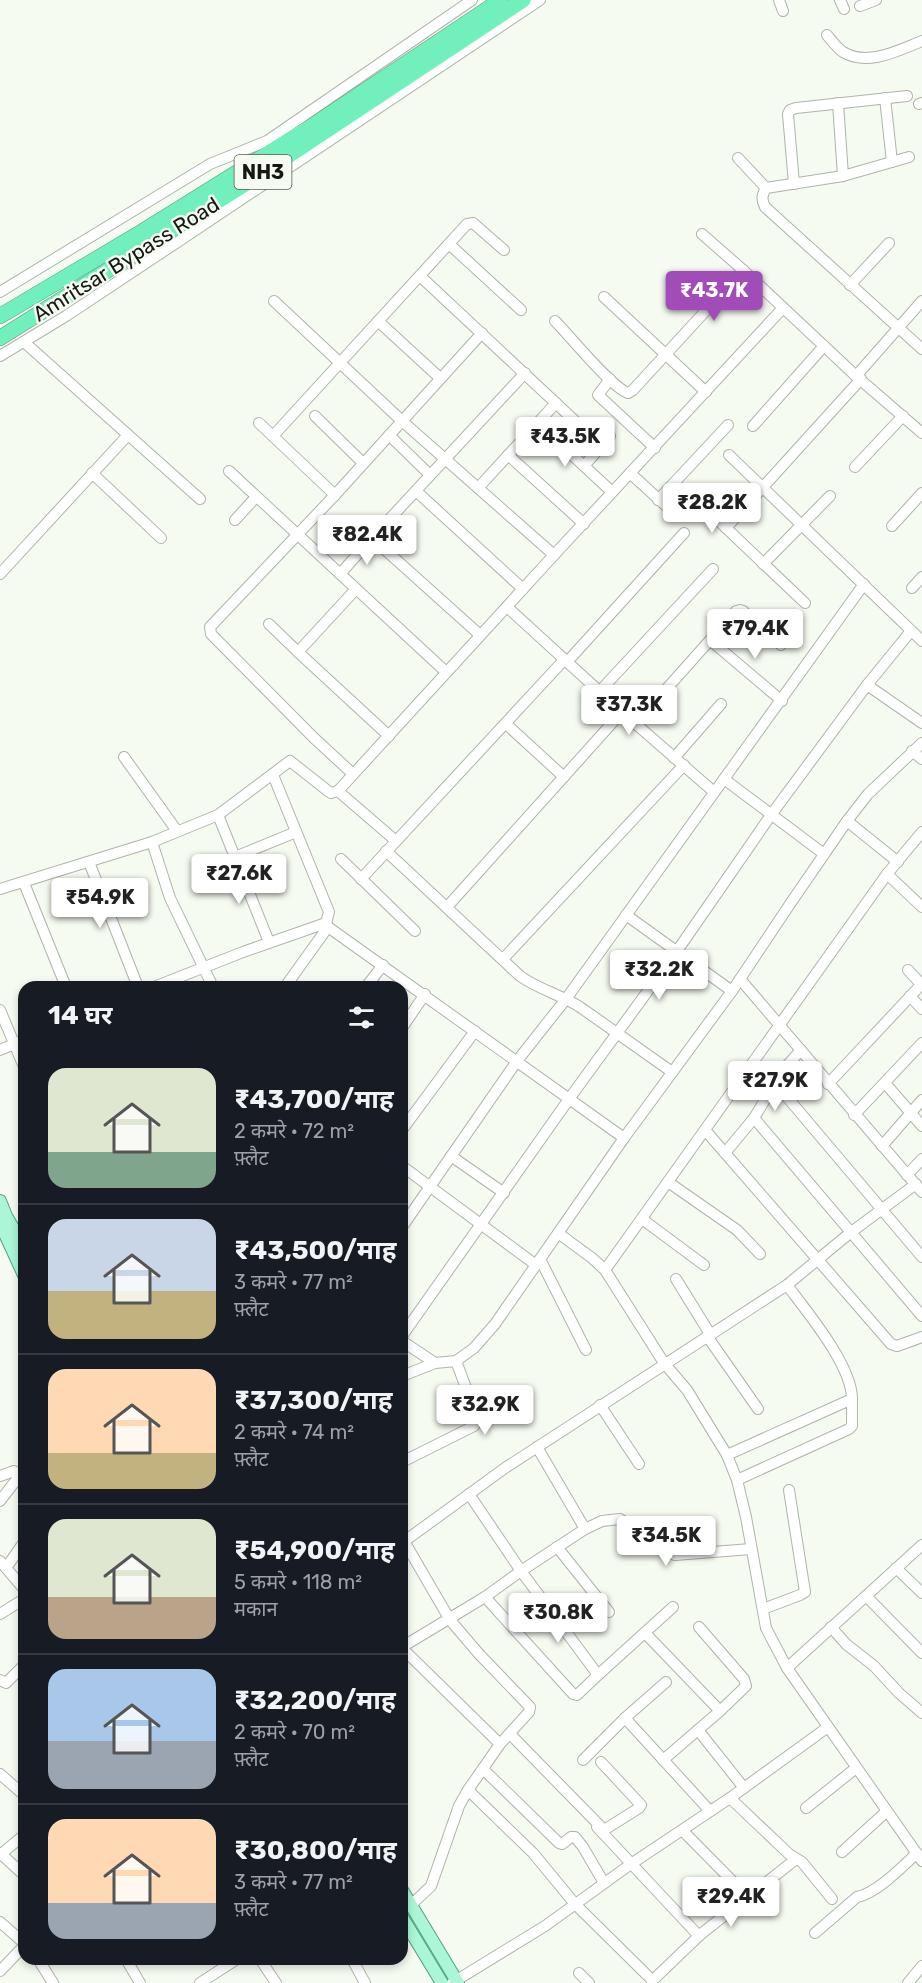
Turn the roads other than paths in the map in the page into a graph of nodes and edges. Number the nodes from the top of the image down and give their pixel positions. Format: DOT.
graph roads {
  1 [pos="472,0"];
  2 [pos="501,0"];
  3 [pos="523,0"];
  4 [pos="540,0"];
  5 [pos="778,0"];
  6 [pos="876,0"];
  7 [pos="861,6"];
  8 [pos="783,11"];
  9 [pos="827,35"];
  10 [pos="922,41"];
  11 [pos="907,96"];
  12 [pos="885,98"];
  13 [pos="838,103"];
  14 [pos="258,146"];
  15 [pos="909,157"];
  16 [pos="738,158"];
  17 [pos="892,162"];
  18 [pos="251,164"];
  19 [pos="843,176"];
  20 [pos="794,184"];
  21 [pos="766,188"];
  22 [pos="702,234"];
  23 [pos="163,236"];
  24 [pos="889,243"];
  25 [pos="449,244"];
  26 [pos="504,250"];
  27 [pos="153,258"];
  28 [pos="743,270"];
  29 [pos="420,276"];
  30 [pos="850,285"];
  31 [pos="0,292"];
  32 [pos="604,297"];
  33 [pos="274,301"];
  34 [pos="922,301"];
  35 [pos="783,308"];
  36 [pos="521,310"];
  37 [pos="0,316"];
  38 [pos="378,321"];
  39 [pos="555,321"];
  40 [pos="897,328"];
  41 [pos="482,333"];
  42 [pos="0,338"];
  43 [pos="24,342"];
  44 [pos="824,346"];
  45 [pos="922,349"];
  46 [pos="665,354"];
  47 [pos="0,356"];
  48 [pos="340,362"];
  49 [pos="525,373"];
  50 [pos="858,377"];
  51 [pos="440,378"];
  52 [pos="610,379"];
  53 [pos="706,392"];
  54 [pos="556,403"];
  55 [pos="315,416"];
  56 [pos="903,416"];
  57 [pos="402,421"];
  58 [pos="575,421"];
  59 [pos="259,423"];
  60 [pos="538,423"];
  61 [pos="728,425"];
  62 [pos="753,426"];
  63 [pos="922,433"];
  64 [pos="128,435"];
  65 [pos="389,435"];
  66 [pos="273,436"];
  67 [pos="610,436"];
  68 [pos="654,448"];
  69 [pos="508,455"];
  70 [pos="729,455"];
  71 [pos="446,460"];
  72 [pos="363,463"];
  73 [pos="584,466"];
  74 [pos="855,467"];
  75 [pos="229,471"];
  76 [pos="92,473"];
  77 [pos="630,473"];
  78 [pos="430,475"];
  79 [pos="763,486"];
  80 [pos="478,488"];
  81 [pos="416,491"];
  82 [pos="612,492"];
  83 [pos="922,493"];
  84 [pos="335,495"];
  85 [pos="830,496"];
  86 [pos="256,497"];
  87 [pos="200,500"];
  88 [pos="658,500"];
  89 [pos="235,520"];
  90 [pos="584,524"];
  91 [pos="801,524"];
  92 [pos="892,526"];
  93 [pos="726,528"];
  94 [pos="684,533"];
  95 [pos="296,535"];
  96 [pos="161,538"];
  97 [pos="372,538"];
  98 [pos="554,555"];
  99 [pos="763,564"];
  100 [pos="713,568"];
  101 [pos="0,574"];
  102 [pos="340,574"];
  103 [pos="922,577"];
  104 [pos="864,584"];
  105 [pos="912,588"];
  106 [pos="356,589"];
  107 [pos="523,589"];
  108 [pos="805,603"];
  109 [pos="507,607"];
  110 [pos="269,624"];
  111 [pos="911,631"];
  112 [pos="480,635"];
  113 [pos="710,640"];
  114 [pos="922,641"];
  115 [pos="781,645"];
  116 [pos="298,652"];
  117 [pos="565,661"];
  118 [pos="446,672"];
  119 [pos="867,685"];
  120 [pos="599,692"];
  121 [pos="782,701"];
  122 [pos="721,704"];
  123 [pos="622,712"];
  124 [pos="636,723"];
  125 [pos="922,723"];
  126 [pos="506,724"];
  127 [pos="389,736"];
  128 [pos="922,743"];
  129 [pos="912,751"];
  130 [pos="124,757"];
  131 [pos="674,758"];
  132 [pos="922,759"];
  133 [pos="684,765"];
  134 [pos="353,774"];
  135 [pos="273,775"];
  136 [pos="564,777"];
  137 [pos="724,779"];
  138 [pos="338,791"];
  139 [pos="714,792"];
  140 [pos="218,815"];
  141 [pos="771,815"];
  142 [pos="847,821"];
  143 [pos="177,831"];
  144 [pos="296,832"];
  145 [pos="922,832"];
  146 [pos="396,841"];
  147 [pos="152,842"];
  148 [pos="386,851"];
  149 [pos="824,854"];
  150 [pos="235,857"];
  151 [pos="341,859"];
  152 [pos="89,862"];
  153 [pos="898,862"];
  154 [pos="887,874"];
  155 [pos="361,879"];
  156 [pos="24,883"];
  157 [pos="0,889"];
  158 [pos="922,906"];
  159 [pos="447,907"];
  160 [pos="626,915"];
  161 [pos="327,925"];
  162 [pos="415,931"];
  163 [pos="269,942"];
  164 [pos="677,951"];
  165 [pos="503,959"];
  166 [pos="383,965"];
  167 [pos="204,967"];
  168 [pos="909,970"];
  169 [pos="740,979"];
  170 [pos="64,981"];
  171 [pos="136,981"];
  172 [pos="169,981"];
  173 [pos="210,981"];
  174 [pos="289,981"];
  175 [pos="371,981"];
  176 [pos="406,981"];
  177 [pos="408,982"];
  178 [pos="732,991"];
  179 [pos="425,994"];
  180 [pos="910,996"];
  181 [pos="566,999"];
  182 [pos="0,1010"];
  183 [pos="922,1010"];
  184 [pos="408,1019"];
  185 [pos="779,1026"];
  186 [pos="475,1031"];
  187 [pos="618,1034"];
  188 [pos="18,1040"];
  189 [pos="18,1042"];
  190 [pos="922,1043"];
  191 [pos="0,1050"];
  192 [pos="801,1050"];
  193 [pos="518,1061"];
  194 [pos="672,1072"];
  195 [pos="885,1083"];
  196 [pos="776,1084"];
  197 [pos="828,1084"];
  198 [pos="569,1099"];
  199 [pos="922,1101"];
  200 [pos="911,1113"];
  201 [pos="854,1115"];
  202 [pos="754,1118"];
  203 [pos="408,1122"];
  204 [pos="922,1126"];
  205 [pos="705,1130"];
  206 [pos="624,1138"];
  207 [pos="882,1146"];
  208 [pos="726,1153"];
  209 [pos="452,1156"];
  210 [pos="922,1159"];
  211 [pos="408,1170"];
  212 [pos="907,1175"];
  213 [pos="668,1182"];
  214 [pos="430,1186"];
  215 [pos="919,1188"];
  216 [pos="504,1193"];
  217 [pos="1,1207"];
  218 [pos="882,1210"];
  219 [pos="408,1218"];
  220 [pos="642,1219"];
  221 [pos="0,1223"];
  222 [pos="482,1224"];
  223 [pos="558,1233"];
  224 [pos="850,1233"];
  225 [pos="18,1237"];
  226 [pos="760,1254"];
  227 [pos="922,1257"];
  228 [pos="817,1260"];
  229 [pos="18,1262"];
  230 [pos="538,1262"];
  231 [pos="704,1265"];
  232 [pos="604,1270"];
  233 [pos="676,1279"];
  234 [pos="787,1285"];
  235 [pos="922,1316"];
  236 [pos="408,1328"];
  237 [pos="709,1335"];
  238 [pos="922,1337"];
  239 [pos="408,1345"];
  240 [pos="586,1350"];
  241 [pos="456,1360"];
  242 [pos="435,1363"];
  243 [pos="664,1363"];
  244 [pos="408,1374"];
  245 [pos="852,1399"];
  246 [pos="600,1405"];
  247 [pos="758,1408"];
  248 [pos="537,1447"];
  249 [pos="727,1455"];
  250 [pos="408,1459"];
  251 [pos="639,1464"];
  252 [pos="18,1474"];
  253 [pos="0,1476"];
  254 [pos="737,1480"];
  255 [pos="18,1481"];
  256 [pos="789,1490"];
  257 [pos="469,1494"];
  258 [pos="0,1501"];
  259 [pos="585,1529"];
  260 [pos="408,1538"];
  261 [pos="922,1545"];
  262 [pos="557,1547"];
  263 [pos="18,1549"];
  264 [pos="751,1549"];
  265 [pos="408,1550"];
  266 [pos="3,1565"];
  267 [pos="896,1568"];
  268 [pos="521,1571"];
  269 [pos="18,1581"];
  270 [pos="922,1593"];
  271 [pos="866,1596"];
  272 [pos="485,1597"];
  273 [pos="18,1603"];
  274 [pos="673,1607"];
  275 [pos="763,1609"];
  276 [pos="609,1612"];
  277 [pos="0,1614"];
  278 [pos="450,1620"];
  279 [pos="699,1627"];
  280 [pos="831,1627"];
  281 [pos="645,1633"];
  282 [pos="408,1644"];
  283 [pos="922,1653"];
  284 [pos="408,1654"];
  285 [pos="787,1668"];
  286 [pos="18,1671"];
  287 [pos="598,1675"];
  288 [pos="0,1680"];
  289 [pos="666,1682"];
  290 [pos="720,1711"];
  291 [pos="922,1713"];
  292 [pos="625,1718"];
  293 [pos="828,1727"];
  294 [pos="698,1730"];
  295 [pos="510,1734"];
  296 [pos="501,1744"];
  297 [pos="583,1760"];
  298 [pos="663,1760"];
  299 [pos="601,1761"];
  300 [pos="538,1762"];
  301 [pos="856,1768"];
  302 [pos="483,1769"];
  303 [pos="0,1774"];
  304 [pos="744,1788"];
  305 [pos="18,1790"];
  306 [pos="468,1790"];
  307 [pos="730,1798"];
  308 [pos="806,1808"];
  309 [pos="710,1811"];
  310 [pos="888,1811"];
  311 [pos="682,1830"];
  312 [pos="18,1839"];
  313 [pos="843,1852"];
  314 [pos="0,1854"];
  315 [pos="919,1857"];
  316 [pos="796,1859"];
  317 [pos="632,1864"];
  318 [pos="18,1870"];
  319 [pos="604,1883"];
  320 [pos="748,1897"];
  321 [pos="832,1899"];
  322 [pos="408,1900"];
  323 [pos="575,1904"];
  324 [pos="411,1905"];
  325 [pos="0,1922"];
  326 [pos="408,1927"];
  327 [pos="815,1933"];
  328 [pos="699,1936"];
  329 [pos="18,1938"];
  330 [pos="18,1951"];
  331 [pos="42,1965"];
  332 [pos="132,1965"];
  333 [pos="219,1965"];
  334 [pos="264,1965"];
  335 [pos="355,1965"];
  336 [pos="922,1966"];
  337 [pos="0,1971"];
  338 [pos="579,1973"];
  339 [pos="455,1982"];
  340 [pos="652,1982"];
  341 [pos="53,1983"];
  342 [pos="140,1983"];
  343 [pos="200,1983"];
  344 [pos="276,1983"];
  345 [pos="365,1983"];
  346 [pos="442,1983"];
  347 [pos="589,1983"];
  348 [pos="908,1983"];
  1 -- 14 [label="street"];
  2 -- 18 [label="highway, Amritsar Bypass Road / NH3"];
  3 -- 23 [label="highway, Amritsar Bypass Road / NH3"];
  4 -- 27 [label="street"];
  5 -- 8 [label="street"];
  6 -- 7 [label="street"];
  9 -- 10 [label="street"];
  11 -- 12 [label="street"];
  12 -- 13 [label="street"];
  12 -- 17 [label="street"];
  13 -- 19 [label="street"];
  13 -- 20 [label="street"];
  14 -- 18 [label="highway"];
  14 -- 31 [label="street"];
  15 -- 17 [label="street"];
  16 -- 21 [label="street"];
  17 -- 19 [label="street"];
  18 -- 37 [label="highway, Amritsar Bypass Road / NH3"];
  19 -- 20 [label="street"];
  20 -- 21 [label="street"];
  21 -- 30 [label="street"];
  22 -- 28 [label="street"];
  23 -- 27 [label="highway"];
  23 -- 42 [label="highway, Amritsar Bypass Road / NH3"];
  24 -- 30 [label="street"];
  25 -- 26 [label="street"];
  25 -- 29 [label="street"];
  25 -- 36 [label="street"];
  27 -- 43 [label="street"];
  28 -- 35 [label="street"];
  28 -- 46 [label="street"];
  29 -- 38 [label="street"];
  29 -- 41 [label="street"];
  30 -- 40 [label="street"];
  32 -- 46 [label="street"];
  33 -- 48 [label="street"];
  34 -- 40 [label="street"];
  35 -- 44 [label="street"];
  35 -- 53 [label="street"];
  38 -- 48 [label="street"];
  38 -- 51 [label="street"];
  39 -- 52 [label="street"];
  40 -- 45 [label="street"];
  40 -- 50 [label="street"];
  41 -- 49 [label="street"];
  41 -- 51 [label="street"];
  43 -- 47 [label="street"];
  43 -- 64 [label="street"];
  44 -- 50 [label="street"];
  44 -- 62 [label="street"];
  46 -- 52 [label="street"];
  46 -- 53 [label="street"];
  48 -- 57 [label="street"];
  48 -- 66 [label="street"];
  49 -- 54 [label="street"];
  49 -- 71 [label="street"];
  50 -- 56 [label="street"];
  50 -- 79 [label="street"];
  51 -- 57 [label="street"];
  52 -- 68 [label="street"];
  53 -- 68 [label="street"];
  54 -- 58 [label="street"];
  54 -- 60 [label="street"];
  55 -- 72 [label="street"];
  56 -- 63 [label="street"];
  56 -- 74 [label="street"];
  57 -- 65 [label="street"];
  57 -- 71 [label="street"];
  59 -- 66 [label="street"];
  60 -- 69 [label="street"];
  60 -- 73 [label="street"];
  61 -- 88 [label="street"];
  64 -- 76 [label="street"];
  64 -- 87 [label="street"];
  65 -- 72 [label="street"];
  65 -- 78 [label="street"];
  66 -- 84 [label="street"];
  67 -- 73 [label="street"];
  68 -- 77 [label="street"];
  69 -- 80 [label="street"];
  69 -- 90 [label="street"];
  70 -- 79 [label="street"];
  71 -- 78 [label="street"];
  71 -- 80 [label="street"];
  72 -- 84 [label="street"];
  73 -- 82 [label="street"];
  75 -- 86 [label="street"];
  76 -- 96 [label="street"];
  76 -- 101 [label="street"];
  77 -- 82 [label="street"];
  77 -- 88 [label="street"];
  78 -- 81 [label="street"];
  79 -- 91 [label="street"];
  79 -- 93 [label="street"];
  80 -- 98 [label="street"];
  81 -- 97 [label="street"];
  81 -- 107 [label="street"];
  82 -- 90 [label="street"];
  83 -- 92 [label="street"];
  84 -- 95 [label="street"];
  85 -- 91 [label="street"];
  86 -- 89 [label="street"];
  86 -- 95 [label="street"];
  88 -- 93 [label="street"];
  90 -- 98 [label="street"];
  91 -- 99 [label="street"];
  91 -- 104 [label="street"];
  93 -- 99 [label="street"];
  94 -- 117 [label="street"];
  95 -- 102 [label="street"];
  95 -- 134 [label="street"];
  97 -- 102 [label="street"];
  97 -- 112 [label="street"];
  98 -- 107 [label="street"];
  99 -- 108 [label="street"];
  100 -- 120 [label="street"];
  102 -- 106 [label="street"];
  103 -- 105 [label="street"];
  104 -- 111 [label="street"];
  104 -- 121 [label="street"];
  106 -- 116 [label="street"];
  106 -- 118 [label="street"];
  107 -- 109 [label="street"];
  109 -- 112 [label="street"];
  109 -- 117 [label="street"];
  110 -- 116 [label="street"];
  111 -- 114 [label="street"];
  111 -- 119 [label="street"];
  112 -- 118 [label="street"];
  113 -- 115 [label="street"];
  113 -- 121 [label="street"];
  113 -- 124 [label="street"];
  116 -- 127 [label="street"];
  117 -- 120 [label="street"];
  117 -- 126 [label="street"];
  118 -- 127 [label="street"];
  119 -- 125 [label="street"];
  119 -- 141 [label="street"];
  120 -- 123 [label="street"];
  121 -- 137 [label="street"];
  122 -- 131 [label="street"];
  123 -- 124 [label="street"];
  123 -- 136 [label="street"];
  124 -- 131 [label="street"];
  126 -- 136 [label="street"];
  126 -- 146 [label="street"];
  127 -- 134 [label="street"];
  128 -- 129 [label="street"];
  129 -- 132 [label="street"];
  129 -- 142 [label="street"];
  130 -- 143 [label="street"];
  131 -- 133 [label="street"];
  133 -- 139 [label="street"];
  133 -- 165 [label="street"];
  134 -- 138 [label="street"];
  135 -- 138 [label="street"];
  135 -- 140 [label="street"];
  135 -- 144 [label="street"];
  136 -- 159 [label="street"];
  137 -- 139 [label="street"];
  137 -- 141 [label="street"];
  138 -- 146 [label="street"];
  139 -- 160 [label="street"];
  140 -- 143 [label="street"];
  140 -- 150 [label="street"];
  141 -- 149 [label="street"];
  141 -- 164 [label="street"];
  142 -- 149 [label="street"];
  142 -- 153 [label="street"];
  143 -- 147 [label="street"];
  144 -- 150 [label="street"];
  144 -- 161 [label="street"];
  145 -- 153 [label="street"];
  146 -- 148 [label="street"];
  147 -- 152 [label="street"];
  147 -- 167 [label="street"];
  148 -- 155 [label="street"];
  148 -- 159 [label="street"];
  149 -- 169 [label="street"];
  150 -- 163 [label="street"];
  151 -- 155 [label="street"];
  152 -- 156 [label="street"];
  152 -- 171 [label="street"];
  153 -- 154 [label="street"];
  154 -- 158 [label="street"];
  154 -- 185 [label="street"];
  155 -- 162 [label="street"];
  156 -- 157 [label="street"];
  156 -- 170 [label="street"];
  159 -- 165 [label="street"];
  160 -- 164 [label="street"];
  160 -- 181 [label="street"];
  161 -- 163 [label="street"];
  161 -- 166 [label="street"];
  161 -- 174 [label="street"];
  163 -- 167 [label="street"];
  164 -- 178 [label="street"];
  164 -- 187 [label="street"];
  165 -- 181 [label="street"];
  166 -- 175 [label="street"];
  166 -- 176 [label="street"];
  167 -- 172 [label="street"];
  167 -- 173 [label="street"];
  168 -- 180 [label="street"];
  169 -- 178 [label="street"];
  169 -- 185 [label="street"];
  177 -- 179 [label="street"];
  178 -- 194 [label="street"];
  179 -- 184 [label="street"];
  179 -- 186 [label="street"];
  180 -- 183 [label="street"];
  180 -- 197 [label="street"];
  181 -- 187 [label="street"];
  181 -- 193 [label="street"];
  182 -- 188 [label="street"];
  185 -- 192 [label="street"];
  185 -- 205 [label="street"];
  186 -- 193 [label="street"];
  186 -- 203 [label="street"];
  187 -- 194 [label="street"];
  187 -- 198 [label="street"];
  189 -- 191 [label="street"];
  190 -- 195 [label="street"];
  192 -- 196 [label="street"];
  192 -- 197 [label="street"];
  193 -- 198 [label="street"];
  193 -- 209 [label="street"];
  194 -- 206 [label="street"];
  195 -- 200 [label="street"];
  195 -- 201 [label="street"];
  196 -- 202 [label="street"];
  196 -- 218 [label="street"];
  197 -- 201 [label="street"];
  198 -- 206 [label="street"];
  198 -- 216 [label="street"];
  199 -- 200 [label="street"];
  200 -- 204 [label="street"];
  200 -- 207 [label="street"];
  201 -- 207 [label="street"];
  202 -- 208 [label="street"];
  202 -- 224 [label="street"];
  205 -- 208 [label="street"];
  205 -- 213 [label="street"];
  206 -- 223 [label="street"];
  207 -- 212 [label="street"];
  208 -- 228 [label="street"];
  209 -- 214 [label="street"];
  209 -- 216 [label="street"];
  210 -- 212 [label="street"];
  211 -- 214 [label="street"];
  212 -- 215 [label="street"];
  213 -- 220 [label="street"];
  213 -- 226 [label="street"];
  214 -- 219 [label="street"];
  214 -- 222 [label="street"];
  215 -- 218 [label="street"];
  216 -- 222 [label="street"];
  217 -- 225 [label="main road"];
  218 -- 224 [label="street"];
  218 -- 227 [label="street"];
  220 -- 231 [label="street"];
  220 -- 232 [label="street"];
  221 -- 229 [label="main road"];
  222 -- 230 [label="street"];
  222 -- 236 [label="street"];
  223 -- 230 [label="street"];
  223 -- 232 [label="street"];
  224 -- 228 [label="street"];
  224 -- 235 [label="street"];
  228 -- 234 [label="street"];
  228 -- 238 [label="street"];
  230 -- 240 [label="street"];
  230 -- 241 [label="street"];
  232 -- 243 [label="street"];
  233 -- 237 [label="street"];
  234 -- 237 [label="street"];
  234 -- 245 [label="street"];
  237 -- 243 [label="street"];
  237 -- 247 [label="street"];
  239 -- 242 [label="street"];
  241 -- 242 [label="street"];
  241 -- 250 [label="street"];
  242 -- 244 [label="street"];
  243 -- 246 [label="street"];
  243 -- 249 [label="street"];
  245 -- 249 [label="street"];
  245 -- 254 [label="street"];
  246 -- 248 [label="street"];
  246 -- 251 [label="street"];
  248 -- 257 [label="street"];
  248 -- 259 [label="street"];
  249 -- 254 [label="street"];
  252 -- 253 [label="street"];
  254 -- 264 [label="street"];
  255 -- 258 [label="street"];
  256 -- 275 [label="street"];
  257 -- 260 [label="street"];
  257 -- 268 [label="street"];
  259 -- 262 [label="street"];
  259 -- 264 [label="street"];
  261 -- 267 [label="street"];
  262 -- 268 [label="street"];
  262 -- 276 [label="street"];
  263 -- 266 [label="street"];
  264 -- 275 [label="street"];
  265 -- 278 [label="street"];
  266 -- 269 [label="street"];
  267 -- 270 [label="street"];
  267 -- 271 [label="street"];
  268 -- 272 [label="street"];
  268 -- 287 [label="street"];
  271 -- 280 [label="street"];
  271 -- 283 [label="street"];
  272 -- 278 [label="street"];
  272 -- 287 [label="street"];
  273 -- 277 [label="street"];
  274 -- 281 [label="street"];
  275 -- 285 [label="street"];
  278 -- 282 [label="street"];
  278 -- 295 [label="street"];
  279 -- 290 [label="street"];
  280 -- 285 [label="street"];
  280 -- 291 [label="street"];
  281 -- 287 [label="street"];
  281 -- 290 [label="street"];
  284 -- 296 [label="street"];
  285 -- 293 [label="street"];
  286 -- 288 [label="street"];
  289 -- 292 [label="street"];
  290 -- 294 [label="street"];
  292 -- 297 [label="street"];
  292 -- 298 [label="street"];
  293 -- 301 [label="street"];
  293 -- 304 [label="street"];
  294 -- 298 [label="street"];
  294 -- 304 [label="street"];
  295 -- 296 [label="street"];
  295 -- 300 [label="street"];
  296 -- 302 [label="street"];
  298 -- 309 [label="street"];
  299 -- 300 [label="street"];
  300 -- 317 [label="street"];
  301 -- 308 [label="street"];
  301 -- 310 [label="street"];
  302 -- 306 [label="street"];
  302 -- 319 [label="street"];
  303 -- 305 [label="street"];
  304 -- 307 [label="street"];
  306 -- 323 [label="street"];
  306 -- 324 [label="street"];
  307 -- 309 [label="street"];
  307 -- 316 [label="street"];
  309 -- 311 [label="street"];
  310 -- 313 [label="street"];
  310 -- 315 [label="street"];
  311 -- 317 [label="street"];
  311 -- 320 [label="street"];
  312 -- 314 [label="street"];
  314 -- 318 [label="street"];
  315 -- 327 [label="street"];
  316 -- 320 [label="street"];
  316 -- 321 [label="street"];
  317 -- 319 [label="street"];
  317 -- 328 [label="street"];
  319 -- 323 [label="street"];
  320 -- 328 [label="street"];
  322 -- 324 [label="main road"];
  323 -- 339 [label="street"];
  323 -- 340 [label="street"];
  324 -- 339 [label="main road"];
  325 -- 329 [label="street"];
  326 -- 346 [label="main road"];
  328 -- 340 [label="street"];
  330 -- 337 [label="street"];
  331 -- 341 [label="street"];
  332 -- 342 [label="street"];
  333 -- 343 [label="street"];
  334 -- 344 [label="street"];
  335 -- 345 [label="street"];
  336 -- 348 [label="street"];
  338 -- 347 [label="street"];
}
